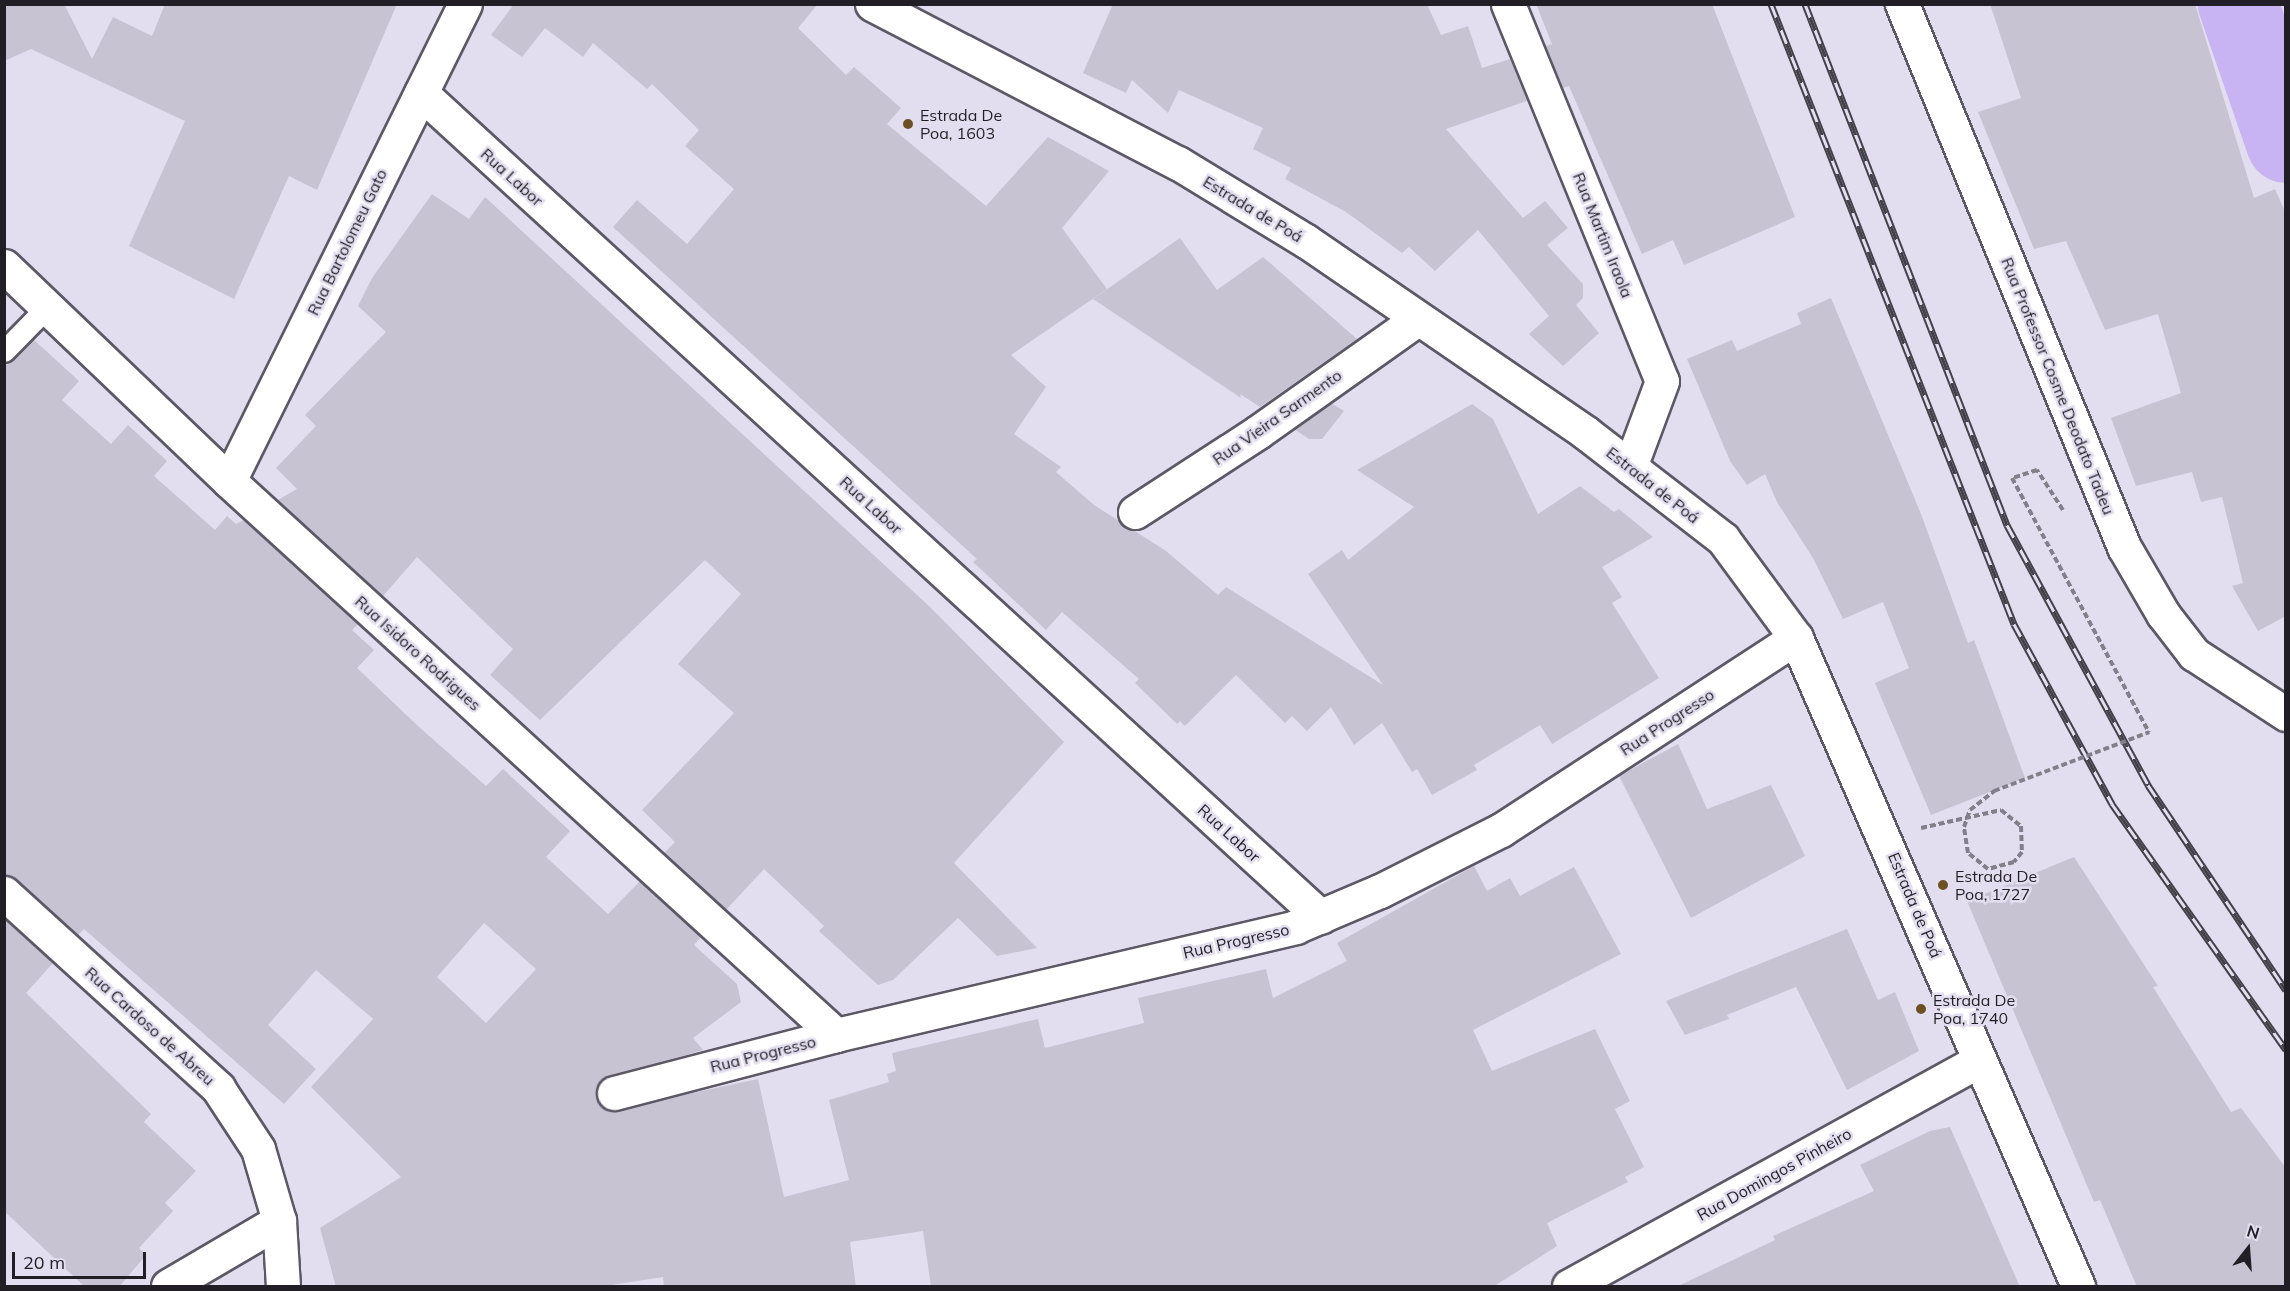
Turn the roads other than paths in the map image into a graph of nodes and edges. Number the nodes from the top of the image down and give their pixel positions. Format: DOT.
graph roads {
  1 [pos="465,4"];
  2 [pos="872,4"];
  3 [pos="1508,4"];
  4 [pos="1902,4"];
  5 [pos="421,93"];
  6 [pos="4,266"];
  7 [pos="48,306"];
  8 [pos="1416,320"];
  9 [pos="4,351"];
  10 [pos="1630,467"];
  11 [pos="229,481"];
  12 [pos="1135,512"];
  13 [pos="1796,638"];
  14 [pos="2286,714"];
  15 [pos="4,893"];
  16 [pos="1321,917"];
  17 [pos="836,1035"];
  18 [pos="1979,1061"];
  19 [pos="614,1093"];
  20 [pos="279,1221"];
  21 [pos="168,1287"];
  22 [pos="283,1287"];
  23 [pos="1569,1287"];
  24 [pos="2078,1287"];
  1 -- 5 [label="street, Rua Bartolomeu Gato"];
  2 -- 8 [label="street, Estrada de Poá"];
  3 -- 10 [label="street, Rua Martim Iraola"];
  4 -- 14 [label="street, Rua Professor Cosme Deodato Tadeu"];
  5 -- 11 [label="street, Rua Bartolomeu Gato"];
  5 -- 16 [label="street, Rua Labor"];
  6 -- 7 [label="street, Rua Isidoro Rodrigues"];
  7 -- 9 [label="lane"];
  7 -- 11 [label="street, Rua Isidoro Rodrigues"];
  8 -- 10 [label="street, Estrada de Poá"];
  8 -- 12 [label="street, Rua Vieira Sarmento"];
  10 -- 13 [label="street, Estrada de Poá"];
  11 -- 17 [label="street, Rua Isidoro Rodrigues"];
  13 -- 16 [label="street, Rua Progresso"];
  13 -- 18 [label="street, Estrada de Poá"];
  15 -- 20 [label="street, Rua Cardoso de Abreu"];
  16 -- 17 [label="street, Rua Progresso"];
  17 -- 19 [label="street, Rua Progresso"];
  18 -- 23 [label="street, Rua Domingos Pinheiro"];
  18 -- 24 [label="street, Estrada de Poá"];
  20 -- 21 [label="street"];
  20 -- 22 [label="street, Rua Cardoso de Abreu"];
}
